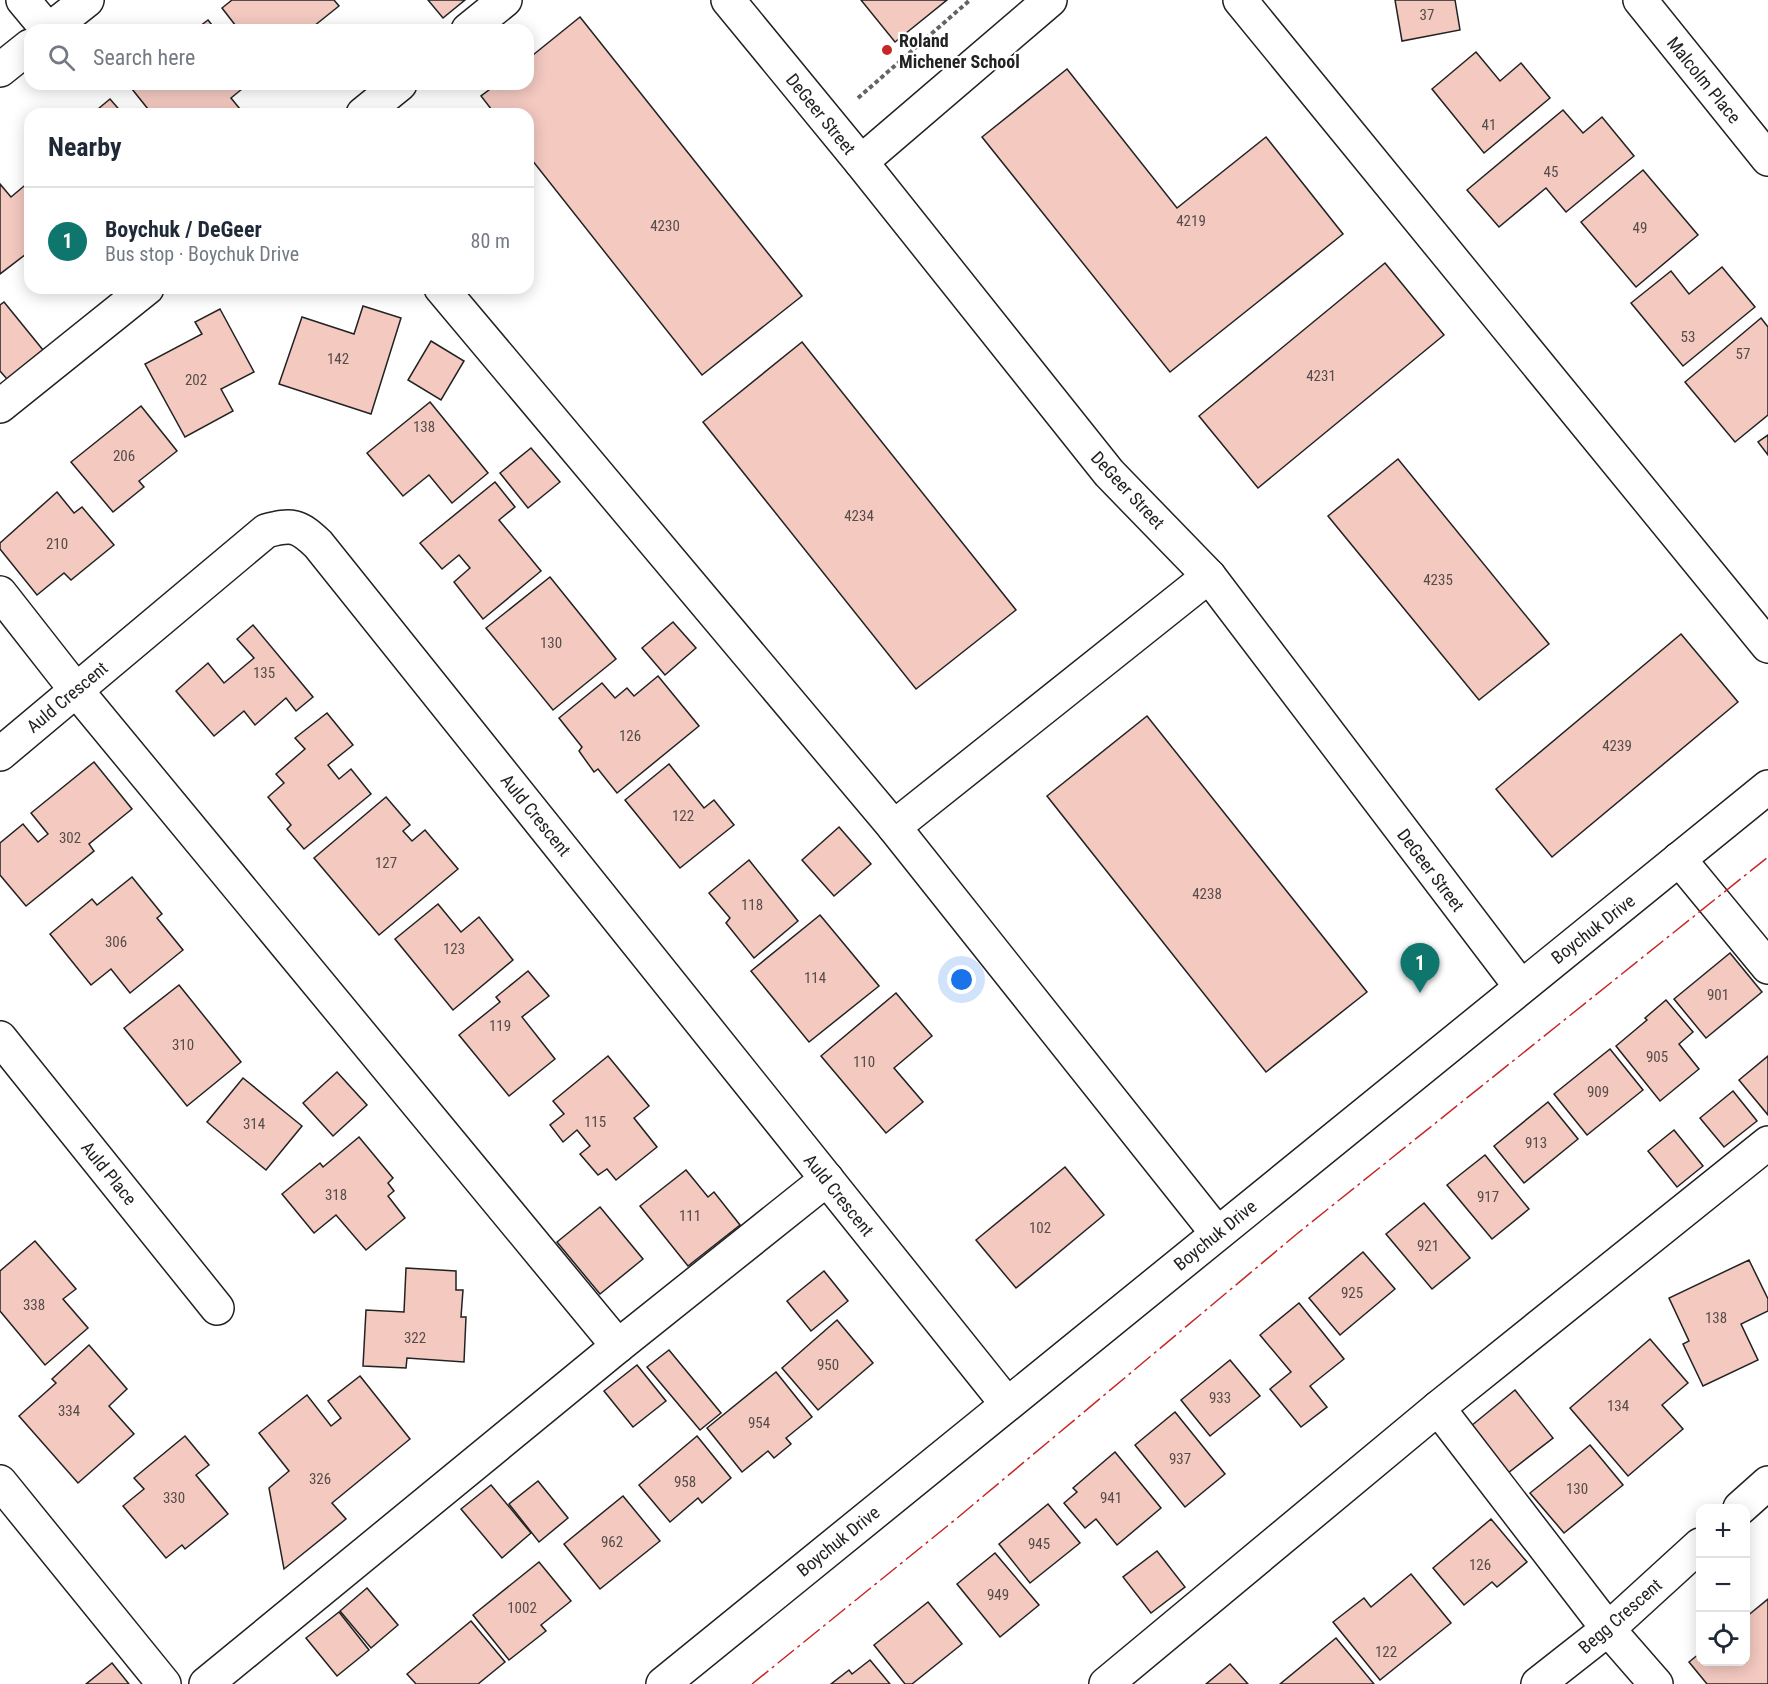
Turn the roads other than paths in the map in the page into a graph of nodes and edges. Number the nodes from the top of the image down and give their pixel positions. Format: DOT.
graph roads {
  1 [pos="23,0"];
  2 [pos="87,0"];
  3 [pos="505,0"];
  4 [pos="728,0"];
  5 [pos="1050,0"];
  6 [pos="1240,0"];
  7 [pos="1640,0"];
  8 [pos="44,24"];
  9 [pos="57,24"];
  10 [pos="475,24"];
  11 [pos="24,51"];
  12 [pos="0,70"];
  13 [pos="393,90"];
  14 [pos="370,108"];
  15 [pos="1768,159"];
  16 [pos="861,162"];
  17 [pos="140,294"];
  18 [pos="446,294"];
  19 [pos="0,406"];
  20 [pos="1209,576"];
  21 [pos="0,593"];
  22 [pos="1768,646"];
  23 [pos="76,690"];
  24 [pos="0,754"];
  25 [pos="1768,787"];
  26 [pos="894,827"];
  27 [pos="1679,860"];
  28 [pos="1768,967"];
  29 [pos="1521,987"];
  30 [pos="0,1038"];
  31 [pos="1768,1143"];
  32 [pos="827,1179"];
  33 [pos="1217,1233"];
  34 [pos="217,1308"];
  35 [pos="618,1346"];
  36 [pos="1007,1404"];
  37 [pos="1438,1408"];
  38 [pos="0,1482"];
  39 [pos="1768,1483"];
  40 [pos="1745,1504"];
  41 [pos="1696,1550"];
  42 [pos="1608,1629"];
  43 [pos="164,1684"];
  44 [pos="206,1684"];
  45 [pos="663,1684"];
  46 [pos="1106,1684"];
  47 [pos="1538,1684"];
  48 [pos="1656,1684"];
  1 -- 8 [label="street"];
  2 -- 9 [label="street"];
  3 -- 10 [label="street"];
  4 -- 16 [label="street, DeGeer Street"];
  5 -- 16 [label="street"];
  6 -- 22 [label="street"];
  7 -- 15 [label="street, Malcolm Place"];
  11 -- 12 [label="street"];
  13 -- 14 [label="street"];
  16 -- 20 [label="street, DeGeer Street"];
  17 -- 19 [label="street"];
  18 -- 26 [label="street"];
  20 -- 26 [label="street"];
  20 -- 29 [label="street, DeGeer Street"];
  21 -- 23 [label="street"];
  23 -- 24 [label="street, Auld Crescent"];
  23 -- 32 [label="street, Auld Crescent"];
  23 -- 35 [label="street"];
  25 -- 27 [label="street, Boychuk Drive"];
  26 -- 33 [label="street"];
  27 -- 28 [label="street"];
  27 -- 29 [label="street, Boychuk Drive"];
  29 -- 33 [label="street, Boychuk Drive"];
  30 -- 34 [label="street, Auld Place"];
  31 -- 37 [label="street"];
  32 -- 35 [label="street"];
  32 -- 36 [label="street, Auld Crescent"];
  33 -- 36 [label="street, Boychuk Drive"];
  35 -- 44 [label="street"];
  36 -- 45 [label="street, Boychuk Drive"];
  37 -- 42 [label="street"];
  37 -- 46 [label="street"];
  38 -- 43 [label="street"];
  39 -- 40 [label="street"];
  41 -- 42 [label="street, Begg Crescent"];
  42 -- 47 [label="street, Begg Crescent"];
  42 -- 48 [label="street"];
}
